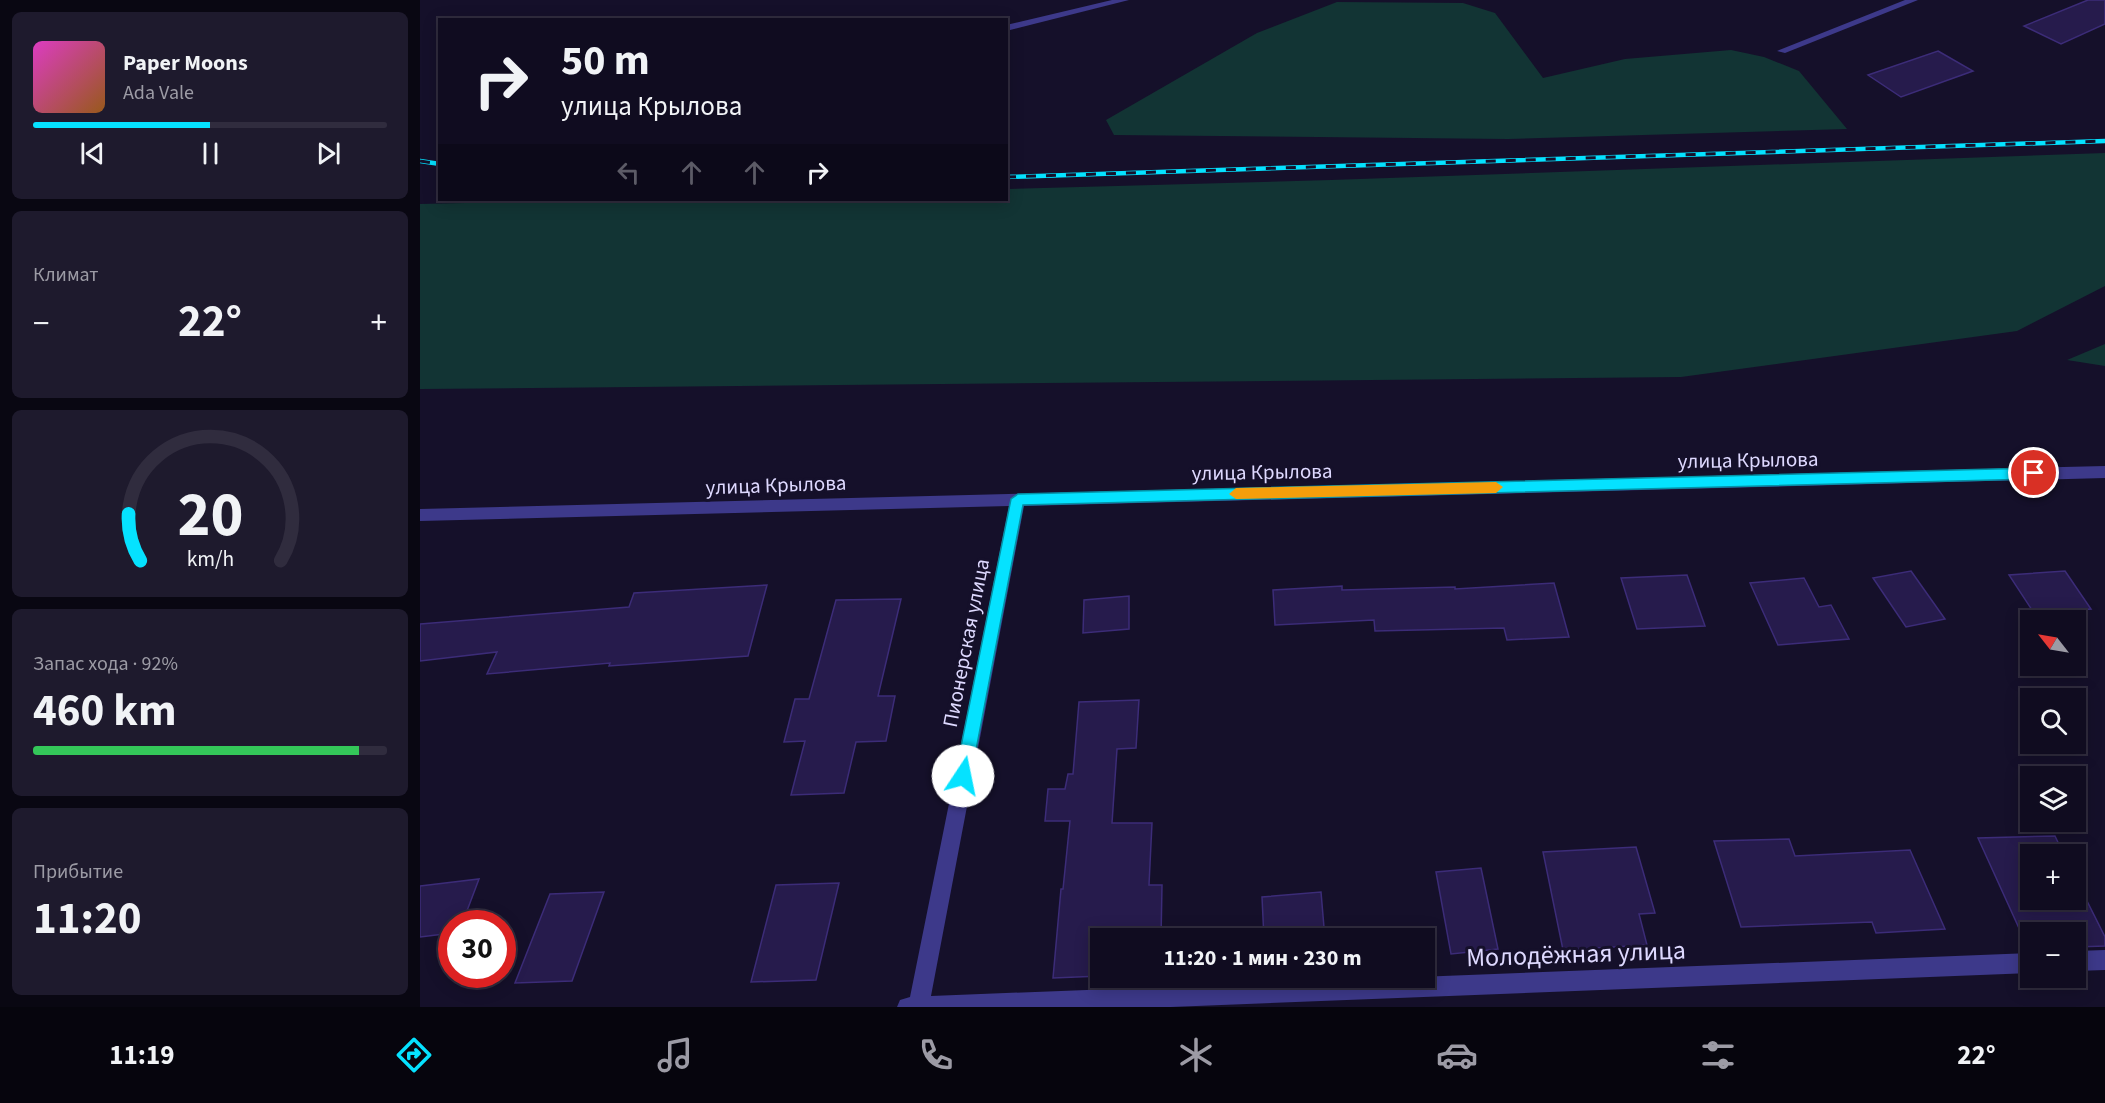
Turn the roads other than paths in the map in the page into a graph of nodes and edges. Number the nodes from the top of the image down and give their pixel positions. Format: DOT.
graph roads {
  1 [pos="1124,0"];
  2 [pos="1913,0"];
  3 [pos="1008,28"];
  4 [pos="1782,51"];
  5 [pos="2105,472"];
  6 [pos="1018,499"];
  7 [pos="420,515"];
  8 [pos="2105,960"];
  9 [pos="2086,961"];
  10 [pos="2020,963"];
  11 [pos="907,1007"];
  12 [pos="918,1007"];
  1 -- 3 [label="street"];
  2 -- 4 [label="street"];
  5 -- 6 [label="street, улица Крылова"];
  6 -- 7 [label="street, улица Крылова"];
  6 -- 12 [label="street, Пионерская улица"];
  8 -- 9 [label="street"];
  10 -- 12 [label="street, Молодёжная улица"];
  11 -- 12 [label="street, Молодёжная улица"];
}
